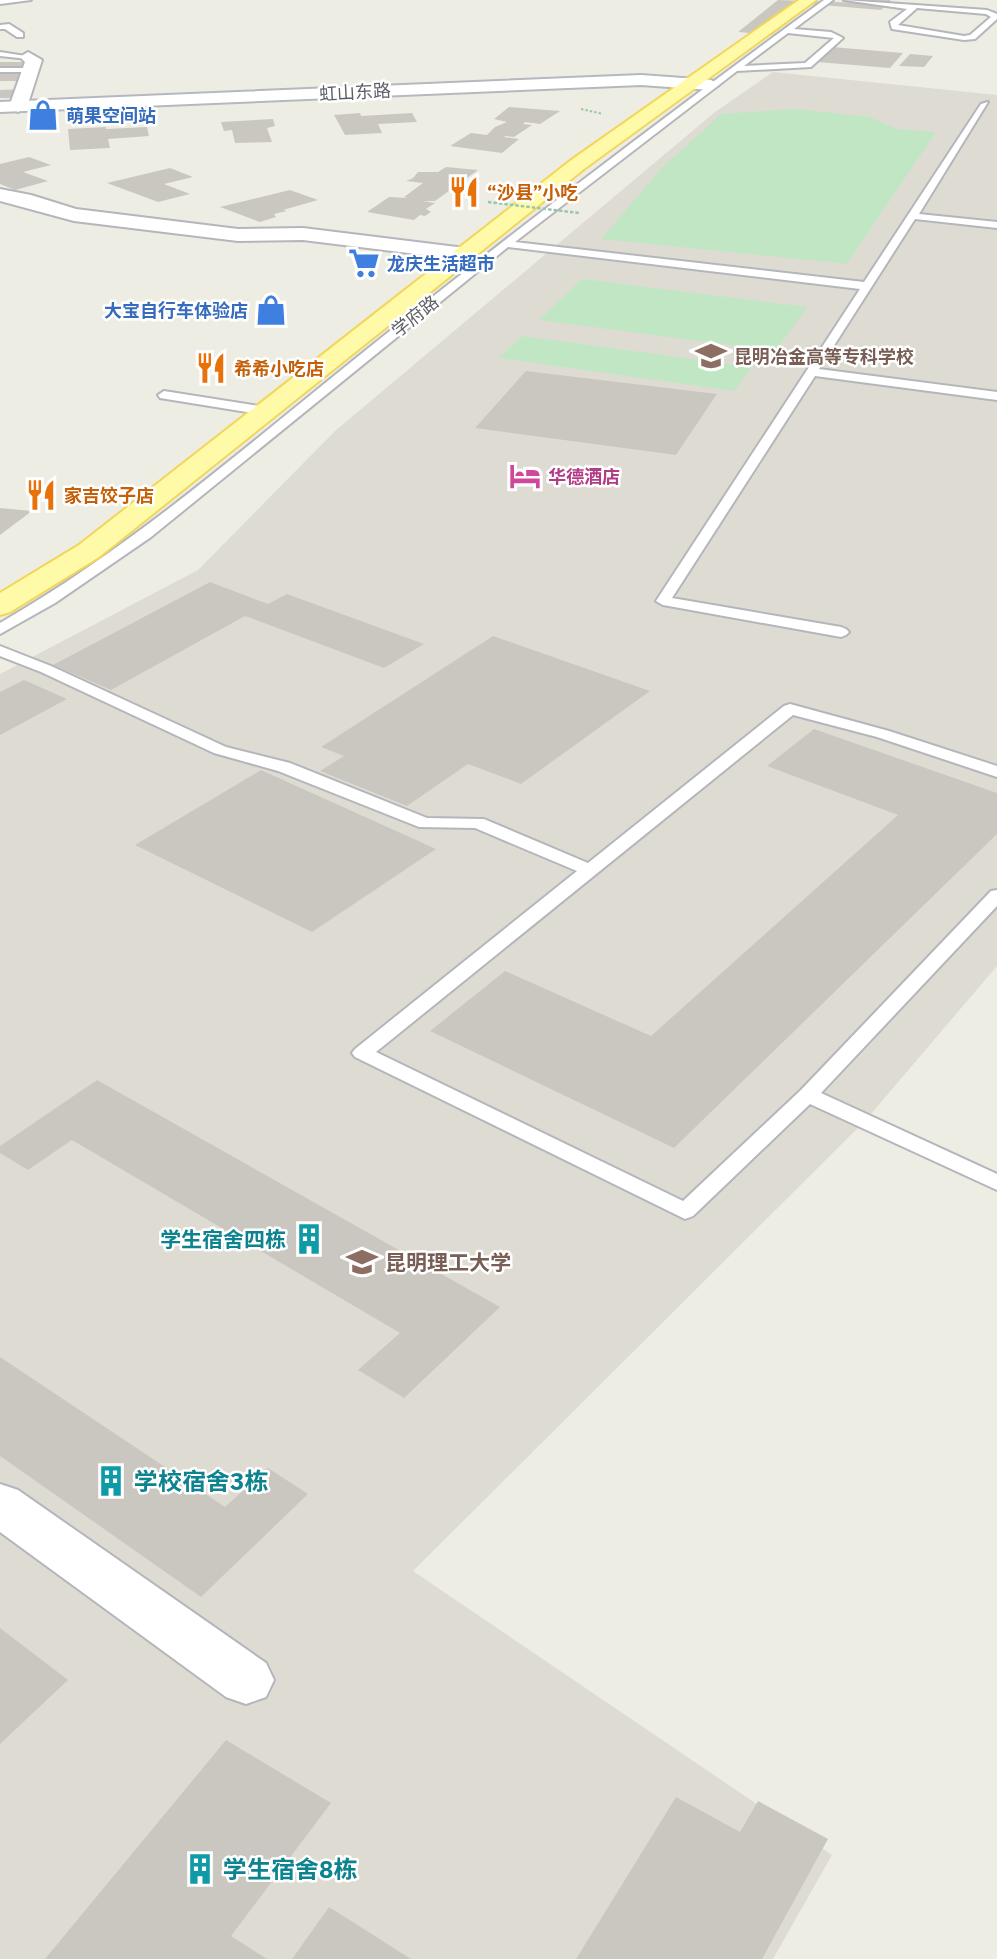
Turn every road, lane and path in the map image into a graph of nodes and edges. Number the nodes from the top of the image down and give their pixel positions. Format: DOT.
graph roads {
  1 [pos="27,0"];
  2 [pos="809,0"];
  3 [pos="829,0"];
  4 [pos="848,0"];
  5 [pos="861,1"];
  6 [pos="0,2"];
  7 [pos="0,27"];
  8 [pos="786,31"];
  9 [pos="0,38"];
  10 [pos="0,54"];
  11 [pos="29,64"];
  12 [pos="733,69"];
  13 [pos="0,71"];
  14 [pos="691,83"];
  15 [pos="711,85"];
  16 [pos="985,104"];
  17 [pos="9,107"];
  18 [pos="0,195"];
  19 [pos="488,202"];
  20 [pos="579,214"];
  21 [pos="912,216"];
  22 [pos="997,225"];
  23 [pos="505,244"];
  24 [pos="465,254"];
  25 [pos="866,286"];
  26 [pos="811,372"];
  27 [pos="164,395"];
  28 [pos="997,396"];
  29 [pos="265,411"];
  30 [pos="0,606"];
  31 [pos="0,629"];
  32 [pos="841,632"];
  33 [pos="0,651"];
  34 [pos="997,772"];
  35 [pos="590,870"];
  36 [pos="997,895"];
  37 [pos="808,1095"];
  38 [pos="997,1183"];
  39 [pos="0,1504"];
  40 [pos="246,1680"];
  1 -- 6 [label="lane"];
  2 -- 14 [label="main road, 学府路"];
  3 -- 8 [label="lane, 学府路"];
  4 -- 5 [label="lane"];
  5 -- 5 [label="lane"];
  7 -- 9 [label="lane"];
  8 -- 12 [label="lane, 学府路"];
  8 -- 12 [label="lane"];
  10 -- 11 [label="lane"];
  11 -- 13 [label="lane"];
  11 -- 17 [label="street"];
  12 -- 15 [label="lane, 学府路"];
  14 -- 15 [label="street, 虹山东路"];
  14 -- 17 [label="street, 虹山东路"];
  14 -- 24 [label="main road, 学府路"];
  15 -- 23 [label="lane, 学府路"];
  16 -- 21 [label="lane"];
  18 -- 24 [label="street"];
  19 -- 20 [label="path, bridge"];
  21 -- 22 [label="lane"];
  21 -- 25 [label="lane"];
  23 -- 25 [label="lane"];
  23 -- 31 [label="lane, 学府路"];
  24 -- 29 [label="main road, 学府路"];
  25 -- 26 [label="lane"];
  26 -- 28 [label="lane"];
  26 -- 32 [label="lane"];
  27 -- 29 [label="lane"];
  29 -- 30 [label="main road, 学府路"];
  33 -- 35 [label="lane"];
  34 -- 35 [label="lane"];
  35 -- 37 [label="lane"];
  36 -- 37 [label="lane"];
  37 -- 38 [label="lane"];
  39 -- 40 [label="street"];
}
